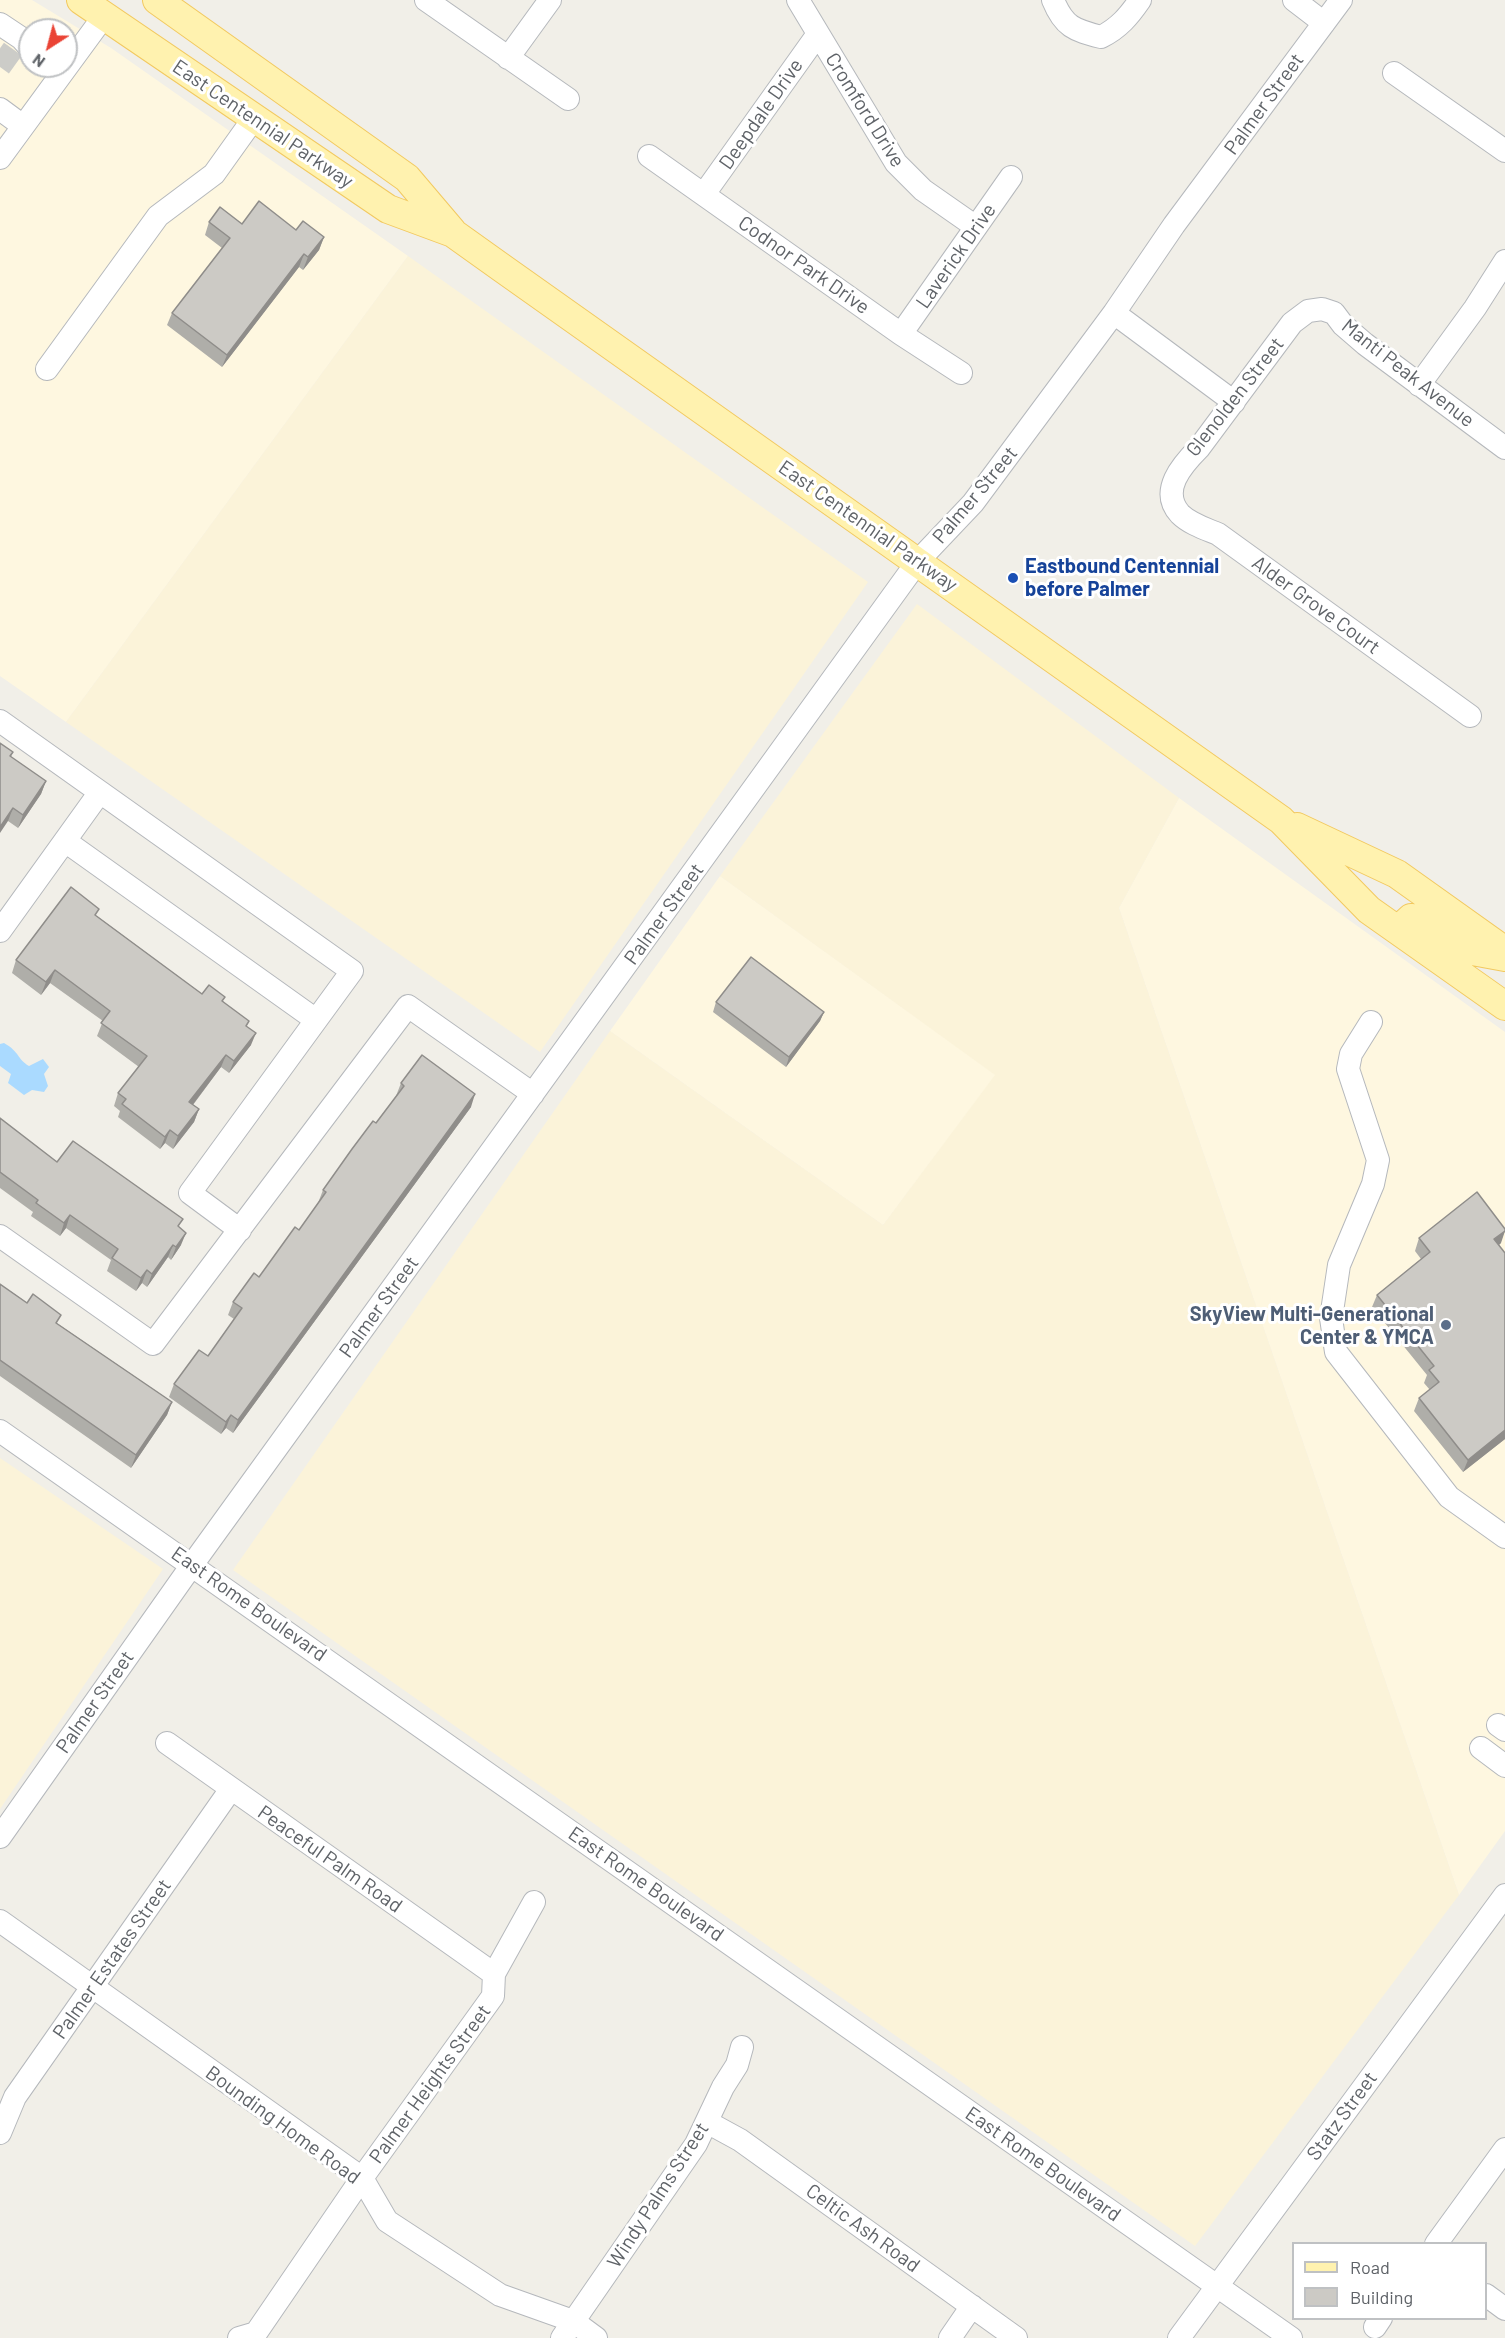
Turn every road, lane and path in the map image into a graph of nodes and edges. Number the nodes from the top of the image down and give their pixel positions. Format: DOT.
graph roads {
  1 [pos="81,0"];
  2 [pos="158,0"];
  3 [pos="426,0"];
  4 [pos="550,0"];
  5 [pos="798,0"];
  6 [pos="1053,0"];
  7 [pos="1140,0"];
  8 [pos="1293,0"];
  9 [pos="1341,0"];
  10 [pos="104,16"];
  11 [pos="1324,22"];
  12 [pos="0,24"];
  13 [pos="818,34"];
  14 [pos="18,42"];
  15 [pos="78,44"];
  16 [pos="508,58"];
  17 [pos="1394,73"];
  18 [pos="49,78"];
  19 [pos="568,99"];
  20 [pos="0,110"];
  21 [pos="254,118"];
  22 [pos="24,126"];
  23 [pos="1505,152"];
  24 [pos="649,156"];
  25 [pos="0,158"];
  26 [pos="1011,177"];
  27 [pos="704,194"];
  28 [pos="976,227"];
  29 [pos="453,233"];
  30 [pos="1505,261"];
  31 [pos="1308,311"];
  32 [pos="1114,313"];
  33 [pos="901,334"];
  34 [pos="47,369"];
  35 [pos="961,373"];
  36 [pos="1419,385"];
  37 [pos="1234,402"];
  38 [pos="1505,448"];
  39 [pos="1171,489"];
  40 [pos="918,561"];
  41 [pos="1470,716"];
  42 [pos="0,721"];
  43 [pos="100,792"];
  44 [pos="1281,820"];
  45 [pos="64,841"];
  46 [pos="1398,930"];
  47 [pos="0,931"];
  48 [pos="1505,951"];
  49 [pos="1505,957"];
  50 [pos="1505,1006"];
  51 [pos="316,1020"];
  52 [pos="1371,1022"];
  53 [pos="532,1094"];
  54 [pos="240,1230"];
  55 [pos="0,1236"];
  56 [pos="0,1431"];
  57 [pos="1505,1537"];
  58 [pos="192,1565"];
  59 [pos="167,1743"];
  60 [pos="1481,1748"];
  61 [pos="1505,1766"];
  62 [pos="231,1789"];
  63 [pos="0,1837"];
  64 [pos="1505,1895"];
  65 [pos="534,1902"];
  66 [pos="0,1921"];
  67 [pos="494,1974"];
  68 [pos="91,1988"];
  69 [pos="742,2047"];
  70 [pos="707,2122"];
  71 [pos="0,2133"];
  72 [pos="1505,2149"];
  73 [pos="362,2178"];
  74 [pos="1437,2242"];
  75 [pos="1217,2286"];
  76 [pos="1487,2296"];
  77 [pos="972,2306"];
  78 [pos="1505,2309"];
  79 [pos="567,2330"];
  80 [pos="240,2338"];
  81 [pos="596,2338"];
  82 [pos="950,2338"];
  83 [pos="1016,2338"];
  84 [pos="1179,2338"];
  85 [pos="1291,2338"];
  1 -- 10 [label="main road, East Centennial Parkway"];
  2 -- 29 [label="main road, East Centennial Parkway"];
  3 -- 16 [label="street"];
  4 -- 16 [label="street"];
  5 -- 13 [label="street, Cromford Drive"];
  6 -- 7 [label="street"];
  8 -- 11 [label="street"];
  9 -- 11 [label="street, Palmer Street"];
  10 -- 15 [label="street"];
  10 -- 21 [label="main road, East Centennial Parkway"];
  11 -- 32 [label="street, Palmer Street"];
  12 -- 14 [label="street"];
  13 -- 27 [label="street, Deepdale Drive"];
  13 -- 28 [label="street, Cromford Drive"];
  16 -- 19 [label="street"];
  17 -- 23 [label="street"];
  18 -- 22 [label="street"];
  20 -- 22 [label="street"];
  21 -- 29 [label="main road, East Centennial Parkway"];
  21 -- 34 [label="street"];
  22 -- 25 [label="street"];
  24 -- 27 [label="street, Codnor Park Drive"];
  26 -- 28 [label="street, Laverick Drive"];
  27 -- 33 [label="street, Codnor Park Drive"];
  28 -- 33 [label="street, Laverick Drive"];
  29 -- 40 [label="main road, East Centennial Parkway"];
  30 -- 36 [label="street"];
  31 -- 36 [label="street, Manti Peak Avenue"];
  31 -- 37 [label="street, Glenolden Street"];
  32 -- 37 [label="street"];
  32 -- 40 [label="street, Palmer Street"];
  33 -- 35 [label="street, Codnor Park Drive"];
  36 -- 38 [label="street, Manti Peak Avenue"];
  37 -- 39 [label="street, Glenolden Street"];
  39 -- 41 [label="street, Alder Grove Court"];
  40 -- 44 [label="main road, East Centennial Parkway"];
  40 -- 53 [label="street, Palmer Street"];
  42 -- 43 [label="street"];
  43 -- 45 [label="street"];
  43 -- 51 [label="street"];
  44 -- 46 [label="main road, East Centennial Parkway"];
  44 -- 48 [label="main road, East Centennial Parkway"];
  45 -- 47 [label="street"];
  45 -- 51 [label="street"];
  46 -- 49 [label="main road"];
  46 -- 50 [label="main road, East Centennial Parkway"];
  51 -- 54 [label="street"];
  52 -- 57 [label="street"];
  53 -- 54 [label="street"];
  53 -- 58 [label="street, Palmer Street"];
  54 -- 55 [label="street"];
  56 -- 58 [label="street, East Rome Boulevard"];
  58 -- 63 [label="street, Palmer Street"];
  58 -- 75 [label="street, East Rome Boulevard"];
  59 -- 62 [label="street, Peaceful Palm Road"];
  60 -- 61 [label="street"];
  62 -- 67 [label="street, Peaceful Palm Road"];
  62 -- 68 [label="street, Palmer Estates Street"];
  64 -- 75 [label="street, Statz Street"];
  65 -- 67 [label="street, Palmer Heights Street"];
  66 -- 68 [label="street, Bounding Home Road"];
  67 -- 73 [label="street, Palmer Heights Street"];
  68 -- 71 [label="street, Palmer Estates Street"];
  68 -- 73 [label="street, Bounding Home Road"];
  69 -- 70 [label="street, Windy Palms Street"];
  70 -- 77 [label="street, Celtic Ash Road"];
  70 -- 79 [label="street, Windy Palms Street"];
  72 -- 74 [label="street"];
  73 -- 79 [label="street, Bounding Home Road"];
  73 -- 80 [label="street, Palmer Heights Street"];
  75 -- 84 [label="street, Statz Street"];
  75 -- 85 [label="street, East Rome Boulevard"];
  76 -- 78 [label="street"];
  77 -- 82 [label="street"];
  77 -- 83 [label="street, Celtic Ash Road"];
  79 -- 81 [label="street, Bounding Home Road"];
}
